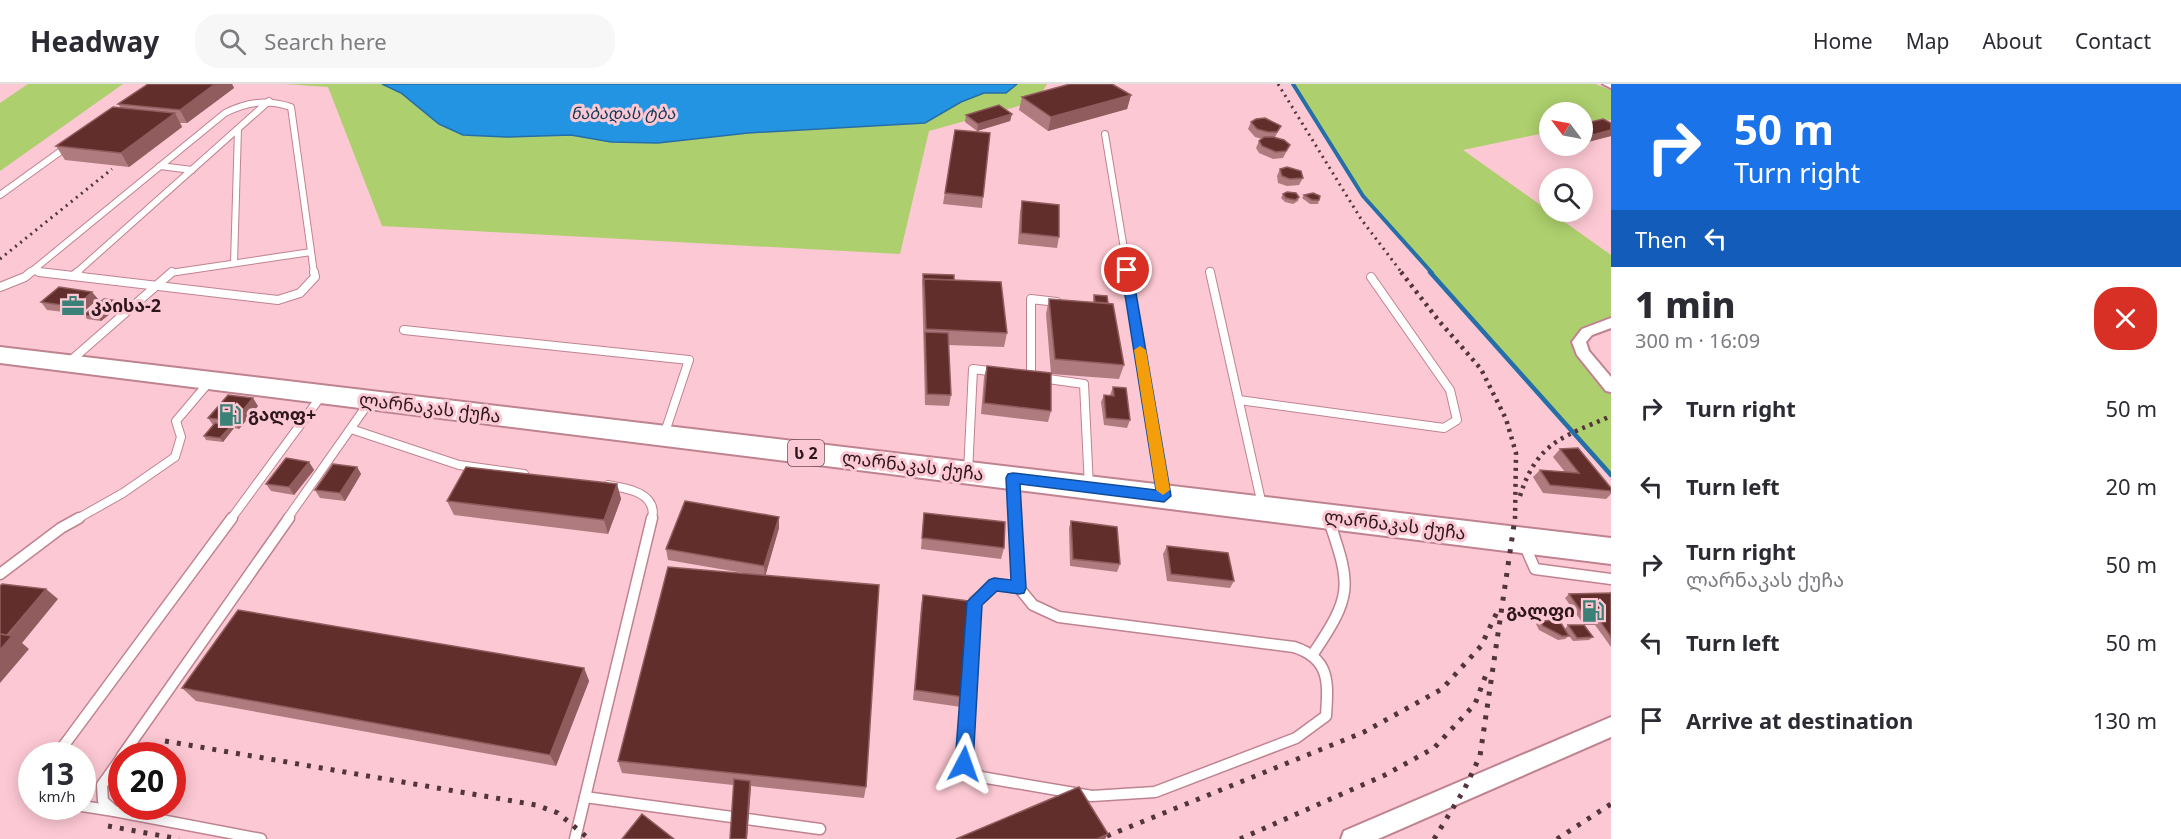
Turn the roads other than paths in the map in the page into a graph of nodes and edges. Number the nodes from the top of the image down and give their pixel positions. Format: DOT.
graph roads {
  1 [pos="270,101"];
  2 [pos="237,129"];
  3 [pos="1105,134"];
  4 [pos="75,141"];
  5 [pos="159,166"];
  6 [pos="192,170"];
  7 [pos="0,195"];
  8 [pos="311,252"];
  9 [pos="234,263"];
  10 [pos="1210,271"];
  11 [pos="32,272"];
  12 [pos="73,276"];
  13 [pos="1371,277"];
  14 [pos="153,286"];
  15 [pos="0,287"];
  16 [pos="1068,303"];
  17 [pos="1611,323"];
  18 [pos="404,330"];
  19 [pos="0,355"];
  20 [pos="68,363"];
  21 [pos="1008,373"];
  22 [pos="1020,375"];
  23 [pos="1031,376"];
  24 [pos="210,381"];
  25 [pos="1611,387"];
  26 [pos="322,395"];
  27 [pos="1239,400"];
  28 [pos="370,401"];
  29 [pos="351,429"];
  30 [pos="664,436"];
  31 [pos="968,473"];
  32 [pos="538,476"];
  33 [pos="1013,478"];
  34 [pos="595,483"];
  35 [pos="1089,487"];
  36 [pos="1164,496"];
  37 [pos="1263,508"];
  38 [pos="1328,516"];
  39 [pos="1523,540"];
  40 [pos="1611,551"];
  41 [pos="0,574"];
  42 [pos="1611,579"];
  43 [pos="1019,588"];
  44 [pos="1313,654"];
  45 [pos="1611,727"];
  46 [pos="66,742"];
  47 [pos="132,742"];
  48 [pos="108,776"];
  49 [pos="585,797"];
  50 [pos="108,806"];
  51 [pos="161,820"];
  52 [pos="820,829"];
  53 [pos="261,839"];
  54 [pos="575,839"];
  55 [pos="1352,839"];
  1 -- 2 [label="lane"];
  1 -- 5 [label="lane"];
  1 -- 8 [label="lane"];
  2 -- 6 [label="lane"];
  2 -- 9 [label="lane"];
  3 -- 36 [label="lane"];
  4 -- 7 [label="lane"];
  5 -- 6 [label="lane"];
  5 -- 11 [label="lane"];
  6 -- 12 [label="lane"];
  8 -- 9 [label="lane"];
  8 -- 14 [label="lane"];
  9 -- 14 [label="lane"];
  10 -- 27 [label="lane"];
  11 -- 12 [label="lane"];
  11 -- 15 [label="lane"];
  12 -- 14 [label="lane"];
  13 -- 27 [label="lane"];
  14 -- 20 [label="lane"];
  16 -- 23 [label="lane"];
  17 -- 25 [label="street"];
  18 -- 30 [label="lane"];
  19 -- 20 [label="highway, ლარნაკას ქუჩა / ს 2"];
  20 -- 24 [label="highway, ლარნაკას ქუჩა / ს 2"];
  21 -- 31 [label="lane"];
  22 -- 23 [label="lane"];
  23 -- 35 [label="lane"];
  24 -- 26 [label="highway, ლარნაკას ქუჩა / ს 2"];
  24 -- 41 [label="lane"];
  26 -- 28 [label="highway, ლარნაკას ქუჩა / ს 2"];
  26 -- 46 [label="lane"];
  27 -- 37 [label="lane"];
  28 -- 29 [label="lane"];
  28 -- 30 [label="highway, ლარნაკას ქუჩა / ს 2"];
  29 -- 32 [label="lane"];
  29 -- 47 [label="lane"];
  30 -- 31 [label="highway, ლარნაკას ქუჩა / ს 2"];
  31 -- 33 [label="highway, ლარნაკას ქუჩა / ს 2"];
  33 -- 35 [label="highway, ლარნაკას ქუჩა / ს 2"];
  33 -- 43 [label="lane"];
  34 -- 49 [label="lane"];
  35 -- 36 [label="highway, ლარნაკას ქუჩა / ს 2"];
  36 -- 37 [label="highway, ლარნაკას ქუჩა / ს 2"];
  37 -- 38 [label="highway, ლარნაკას ქუჩა / ს 2"];
  38 -- 39 [label="highway, ლარნაკას ქუჩა / ს 2"];
  38 -- 44 [label="lane"];
  39 -- 40 [label="highway, ლარნაკას ქუჩა / ს 2"];
  39 -- 42 [label="lane"];
  43 -- 44 [label="lane"];
  43 -- 44 [label="lane"];
  45 -- 55 [label="street"];
  48 -- 50 [label="lane"];
  49 -- 52 [label="lane"];
  49 -- 54 [label="lane"];
  51 -- 53 [label="lane"];
}
